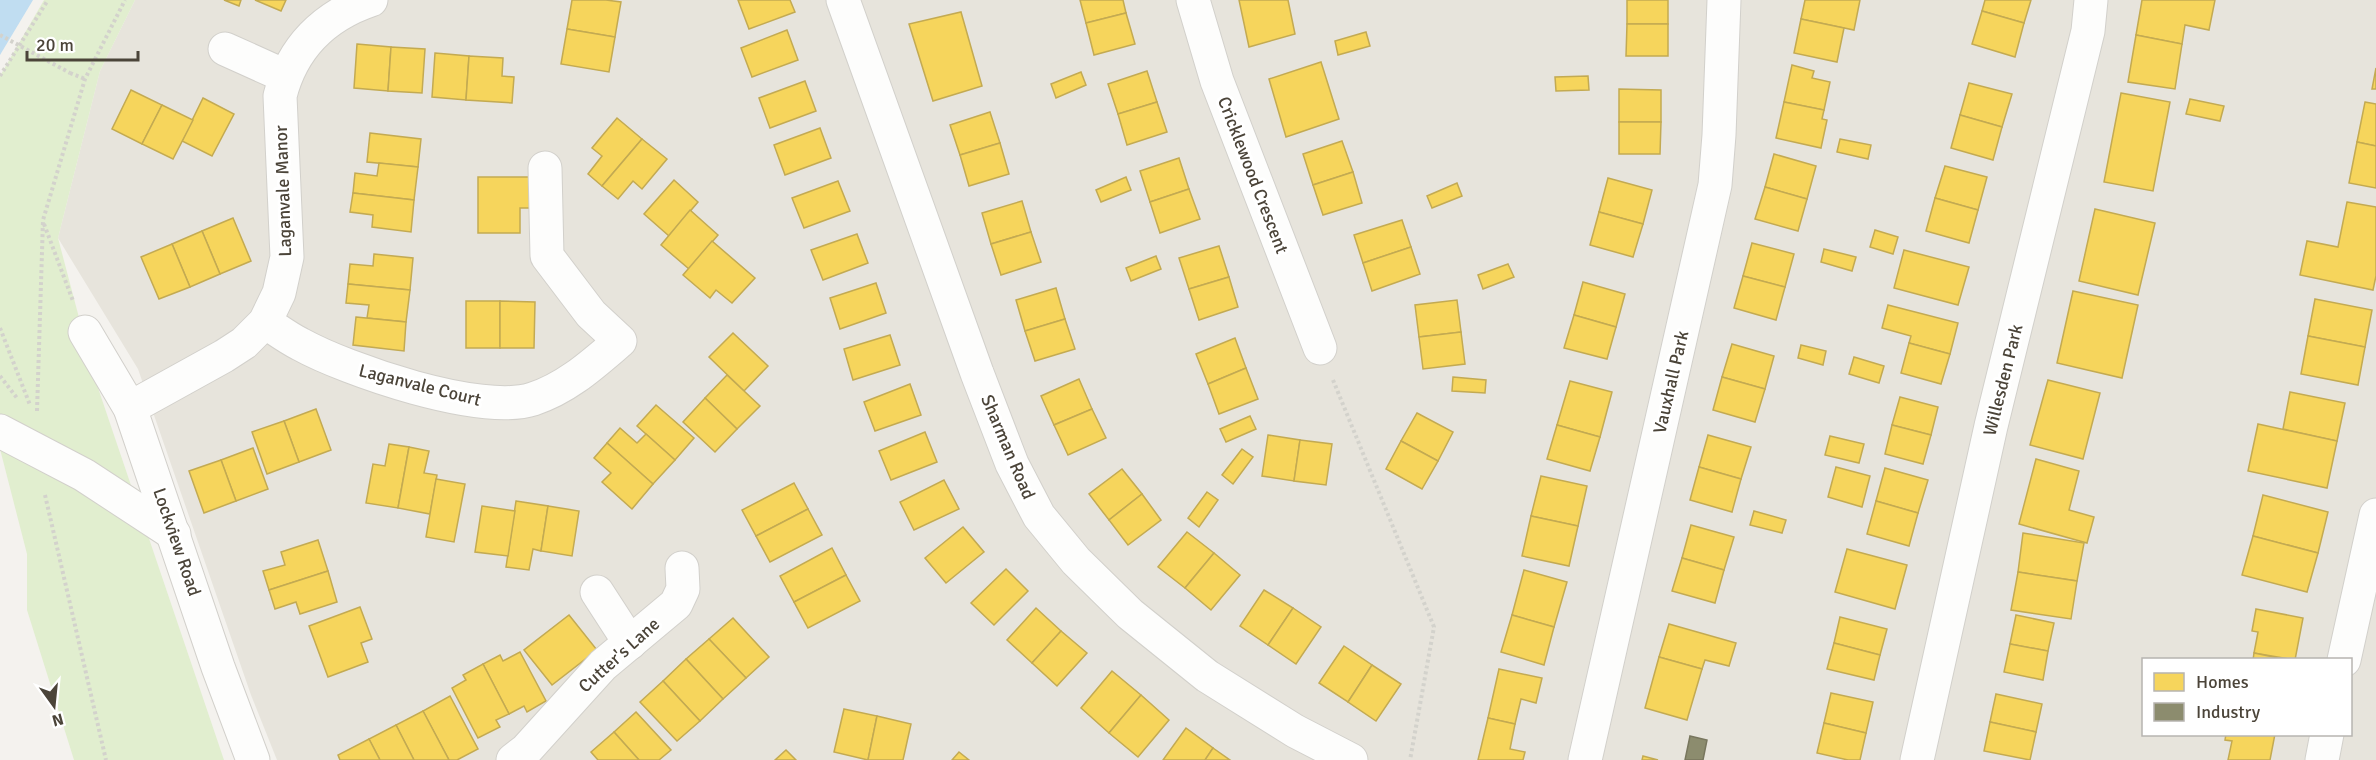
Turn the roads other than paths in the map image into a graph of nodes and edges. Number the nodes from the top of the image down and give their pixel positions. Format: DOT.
graph roads {
  1 [pos="370,0"];
  2 [pos="843,0"];
  3 [pos="1193,0"];
  4 [pos="1724,0"];
  5 [pos="2091,0"];
  6 [pos="225,49"];
  7 [pos="285,76"];
  8 [pos="545,168"];
  9 [pos="265,322"];
  10 [pos="85,332"];
  11 [pos="1320,348"];
  12 [pos="130,408"];
  13 [pos="0,431"];
  14 [pos="2376,515"];
  15 [pos="174,534"];
  16 [pos="682,568"];
  17 [pos="597,592"];
  18 [pos="630,643"];
  19 [pos="2344,658"];
  20 [pos="2327,736"];
  21 [pos="253,760"];
  22 [pos="513,760"];
  23 [pos="1351,760"];
  24 [pos="1585,760"];
  25 [pos="1917,760"];
  26 [pos="2322,760"];
  1 -- 7 [label="street, Laganvale Manor"];
  2 -- 23 [label="street, Sharman Road"];
  3 -- 11 [label="street, Cricklewood Crescent"];
  4 -- 24 [label="street, Vauxhall Park"];
  5 -- 25 [label="street, Willesden Park"];
  6 -- 7 [label="street"];
  7 -- 9 [label="street, Laganvale Manor"];
  8 -- 9 [label="street, Laganvale Court"];
  9 -- 12 [label="street, Laganvale Manor"];
  10 -- 12 [label="street, Lockview Road"];
  12 -- 15 [label="street, Lockview Road"];
  13 -- 15 [label="street"];
  14 -- 19 [label="street"];
  15 -- 21 [label="street, Lockview Road"];
  16 -- 18 [label="street, Cutter's Lane"];
  17 -- 18 [label="street"];
  18 -- 22 [label="street, Cutter's Lane"];
  20 -- 26 [label="street"];
}
